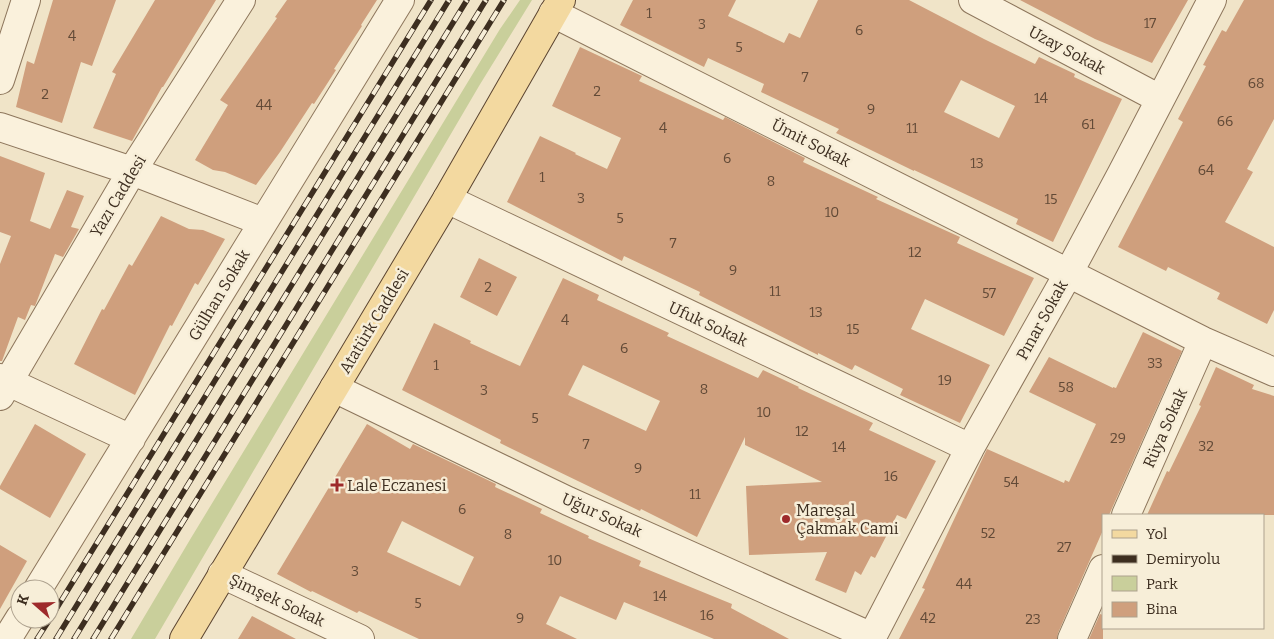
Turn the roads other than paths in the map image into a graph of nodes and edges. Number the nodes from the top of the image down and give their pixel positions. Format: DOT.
graph roads {
  1 [pos="26,0"];
  2 [pos="241,0"];
  3 [pos="400,0"];
  4 [pos="973,0"];
  5 [pos="1212,0"];
  6 [pos="557,6"];
  7 [pos="0,80"];
  8 [pos="1160,100"];
  9 [pos="0,127"];
  10 [pos="132,172"];
  11 [pos="447,199"];
  12 [pos="263,222"];
  13 [pos="1068,274"];
  14 [pos="1204,341"];
  15 [pos="1274,372"];
  16 [pos="3,385"];
  17 [pos="334,388"];
  18 [pos="131,439"];
  19 [pos="970,448"];
  20 [pos="1126,514"];
  21 [pos="1102,571"];
  22 [pos="222,574"];
  23 [pos="44,579"];
  24 [pos="871,638"];
  25 [pos="184,639"];
  26 [pos="360,639"];
  27 [pos="1072,639"];
  1 -- 7 [label="street"];
  2 -- 10 [label="street, Yazı Caddesi"];
  3 -- 12 [label="street, Gülhan Sokak"];
  4 -- 8 [label="street, Uzay Sokak"];
  5 -- 8 [label="street, Pınar Sokak"];
  6 -- 11 [label="main road, Atatürk Caddesi"];
  6 -- 13 [label="street, Ümit Sokak"];
  8 -- 13 [label="street, Pınar Sokak"];
  9 -- 10 [label="street"];
  10 -- 12 [label="street"];
  10 -- 16 [label="street, Yazı Caddesi"];
  11 -- 17 [label="main road, Atatürk Caddesi"];
  11 -- 19 [label="street, Ufuk Sokak"];
  12 -- 18 [label="street, Gülhan Sokak"];
  13 -- 14 [label="street, Ümit Sokak"];
  13 -- 19 [label="street, Pınar Sokak"];
  14 -- 15 [label="street, Ümit Sokak"];
  14 -- 20 [label="street, Rüya Sokak"];
  16 -- 18 [label="street"];
  17 -- 22 [label="main road, Atatürk Caddesi"];
  17 -- 24 [label="street, Uğur Sokak"];
  18 -- 23 [label="street, Gülhan Sokak"];
  19 -- 24 [label="street, Pınar Sokak"];
  21 -- 27 [label="street"];
  22 -- 25 [label="main road, Atatürk Caddesi"];
  22 -- 26 [label="street, Şimşek Sokak"];
}
